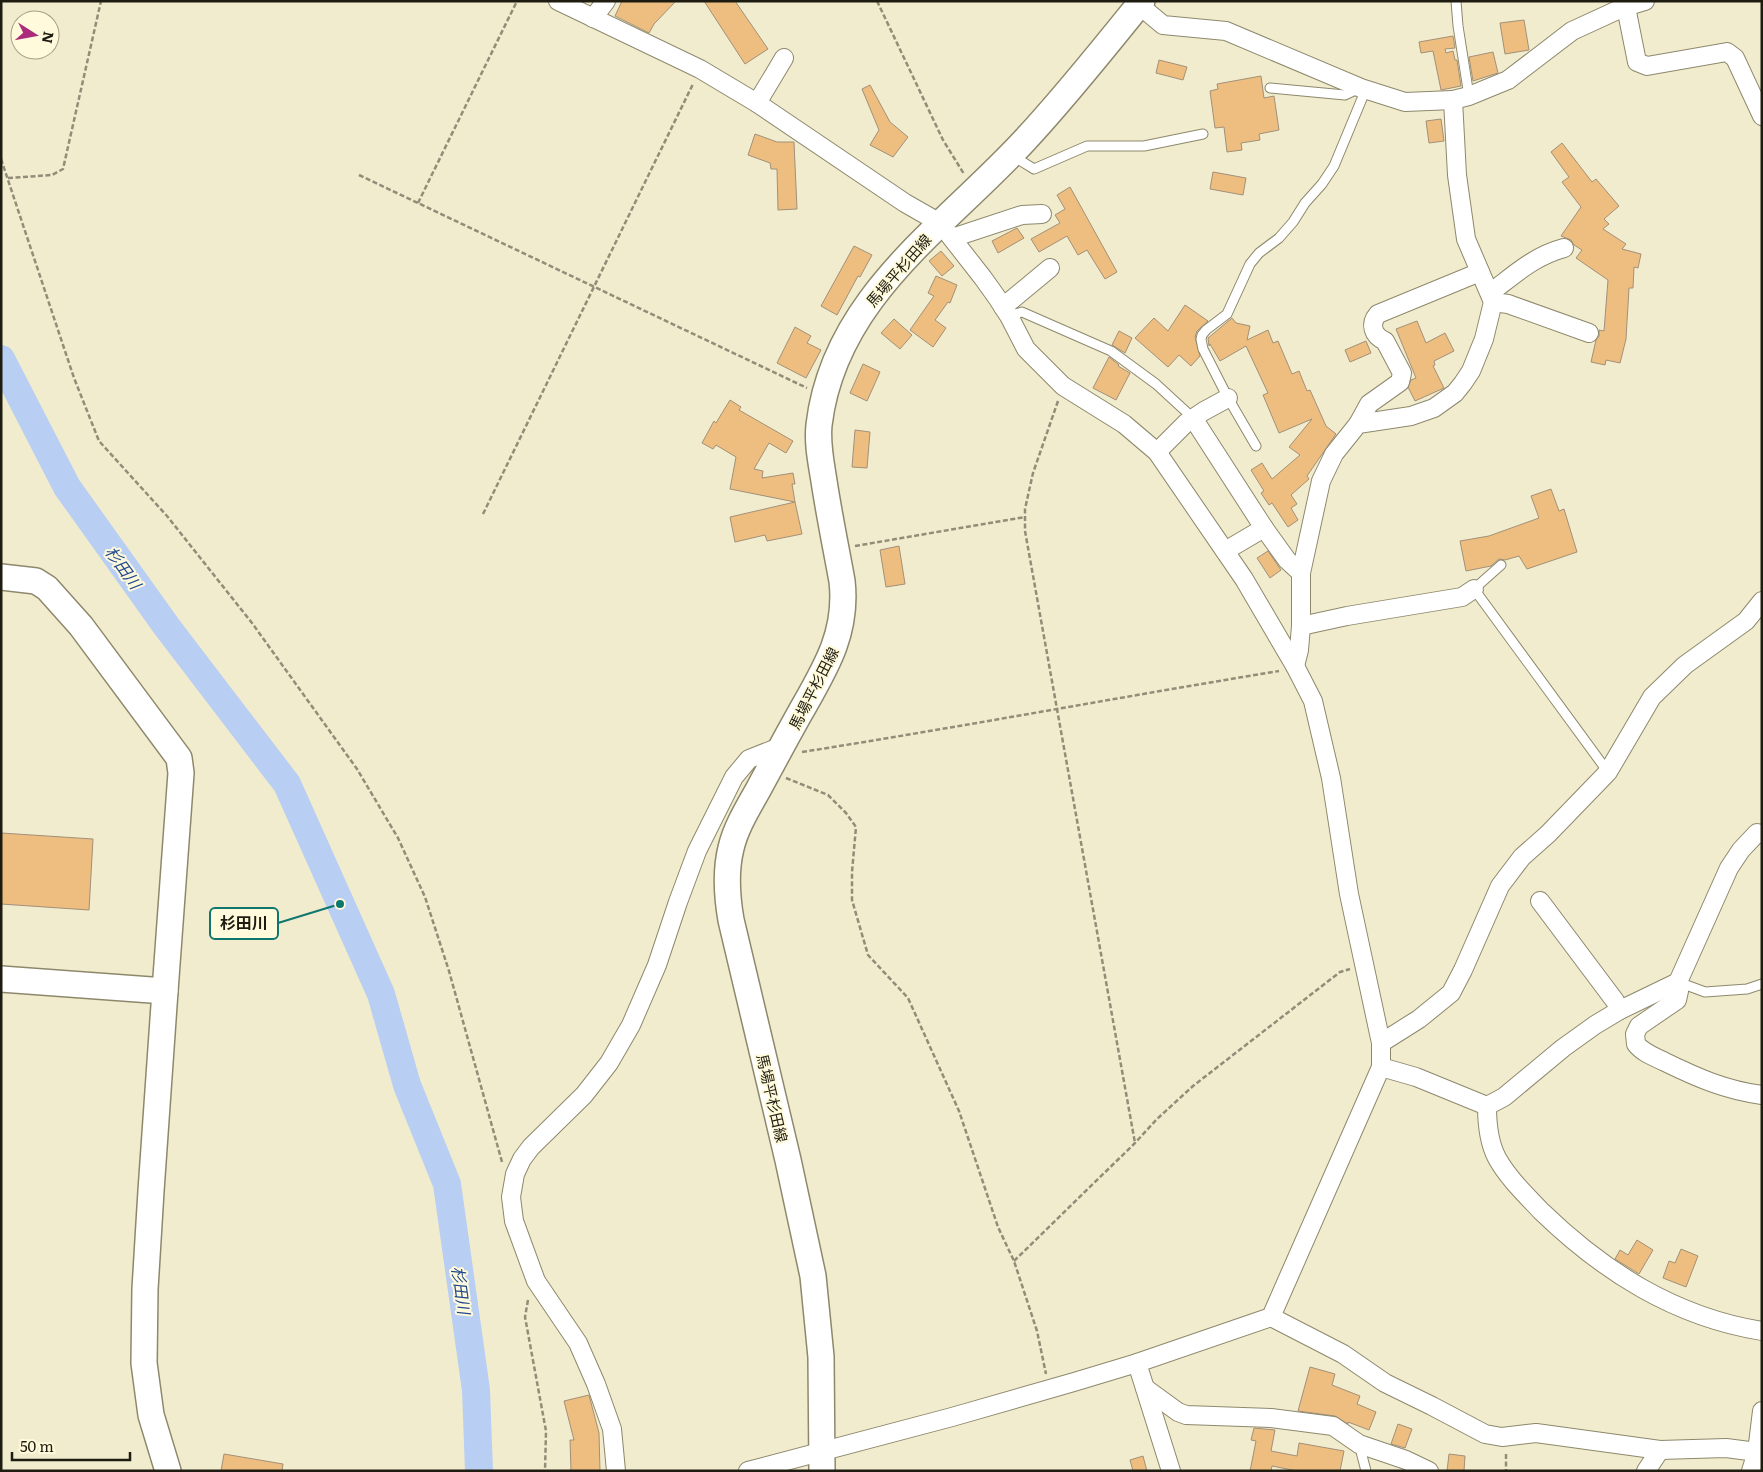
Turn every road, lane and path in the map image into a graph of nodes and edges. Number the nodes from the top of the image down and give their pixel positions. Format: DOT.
graph roads {
  1 [pos="101,1"];
  2 [pos="517,1"];
  3 [pos="558,1"];
  4 [pos="606,1"];
  5 [pos="877,1"];
  6 [pos="1456,1"];
  7 [pos="1644,1"];
  8 [pos="1139,3"];
  9 [pos="1626,7"];
  10 [pos="593,18"];
  11 [pos="784,58"];
  12 [pos="700,69"];
  13 [pos="1270,88"];
  14 [pos="1363,88"];
  15 [pos="1461,98"];
  16 [pos="756,103"];
  17 [pos="1762,116"];
  18 [pos="1203,134"];
  19 [pos="1010,154"];
  20 [pos="1,159"];
  21 [pos="359,175"];
  22 [pos="8,178"];
  23 [pos="974,190"];
  24 [pos="418,203"];
  25 [pos="1042,214"];
  26 [pos="946,231"];
  27 [pos="1564,248"];
  28 [pos="1050,268"];
  29 [pos="1480,272"];
  30 [pos="594,286"];
  31 [pos="1491,298"];
  32 [pos="1006,312"];
  33 [pos="1590,333"];
  34 [pos="1063,386"];
  35 [pos="824,397"];
  36 [pos="1228,398"];
  37 [pos="1193,418"];
  38 [pos="1358,424"];
  39 [pos="1256,446"];
  40 [pos="1157,452"];
  41 [pos="483,514"];
  42 [pos="1025,517"];
  43 [pos="1264,528"];
  44 [pos="836,549"];
  45 [pos="1225,551"];
  46 [pos="1501,565"];
  47 [pos="1301,573"];
  48 [pos="1,577"];
  49 [pos="1474,589"];
  50 [pos="1762,601"];
  51 [pos="1301,626"];
  52 [pos="1295,666"];
  53 [pos="1057,708"];
  54 [pos="782,746"];
  55 [pos="1608,772"];
  56 [pos="784,777"];
  57 [pos="1760,832"];
  58 [pos="1540,901"];
  59 [pos="1364,965"];
  60 [pos="1,979"];
  61 [pos="1678,982"];
  62 [pos="1762,984"];
  63 [pos="165,991"];
  64 [pos="1620,1010"];
  65 [pos="1381,1043"];
  66 [pos="1381,1067"];
  67 [pos="1762,1094"];
  68 [pos="1487,1106"];
  69 [pos="1135,1143"];
  70 [pos="502,1162"];
  71 [pos="1014,1261"];
  72 [pos="534,1274"];
  73 [pos="1271,1317"];
  74 [pos="1762,1331"];
  75 [pos="1137,1363"];
  76 [pos="1145,1388"];
  77 [pos="1049,1389"];
  78 [pos="1762,1411"];
  79 [pos="1359,1444"];
  80 [pos="1660,1450"];
  81 [pos="1758,1452"];
  82 [pos="822,1461"];
  83 [pos="1423,1469"];
  84 [pos="168,1471"];
  85 [pos="545,1471"];
  86 [pos="616,1471"];
  87 [pos="748,1471"];
  88 [pos="1171,1471"];
  89 [pos="1366,1471"];
  90 [pos="1646,1471"];
  91 [pos="1751,1471"];
  1 -- 22 [label="path"];
  2 -- 24 [label="path"];
  3 -- 10 [label="street"];
  4 -- 10 [label="street"];
  5 -- 23 [label="path"];
  6 -- 15 [label="lane"];
  7 -- 9 [label="street"];
  8 -- 14 [label="street"];
  8 -- 19 [label="main road, 馬場平杉田線"];
  9 -- 15 [label="street"];
  9 -- 17 [label="street"];
  10 -- 12 [label="street"];
  11 -- 16 [label="street"];
  12 -- 16 [label="street"];
  12 -- 30 [label="path"];
  13 -- 14 [label="lane"];
  14 -- 15 [label="street"];
  14 -- 36 [label="lane"];
  15 -- 29 [label="street"];
  16 -- 26 [label="street"];
  18 -- 19 [label="lane"];
  19 -- 23 [label="main road, 馬場平杉田線"];
  20 -- 22 [label="path"];
  21 -- 24 [label="path"];
  22 -- 70 [label="path"];
  23 -- 26 [label="main road, 馬場平杉田線"];
  24 -- 30 [label="path"];
  25 -- 26 [label="street"];
  26 -- 32 [label="street"];
  26 -- 35 [label="main road, 馬場平杉田線"];
  27 -- 31 [label="street"];
  28 -- 32 [label="street"];
  29 -- 31 [label="street"];
  29 -- 38 [label="street"];
  30 -- 35 [label="path"];
  30 -- 41 [label="path"];
  31 -- 33 [label="street"];
  31 -- 38 [label="street"];
  32 -- 34 [label="street"];
  32 -- 37 [label="lane"];
  34 -- 40 [label="street"];
  34 -- 42 [label="path"];
  35 -- 44 [label="main road, 馬場平杉田線"];
  36 -- 37 [label="street"];
  36 -- 39 [label="lane"];
  37 -- 40 [label="street"];
  37 -- 43 [label="street"];
  38 -- 47 [label="street"];
  40 -- 45 [label="street"];
  42 -- 44 [label="path"];
  42 -- 53 [label="path"];
  43 -- 45 [label="street"];
  43 -- 47 [label="street"];
  44 -- 54 [label="main road, 馬場平杉田線"];
  45 -- 52 [label="street"];
  46 -- 49 [label="lane"];
  47 -- 51 [label="street"];
  48 -- 63 [label="main road"];
  49 -- 51 [label="street"];
  49 -- 55 [label="lane"];
  50 -- 55 [label="street"];
  51 -- 52 [label="street"];
  52 -- 53 [label="path"];
  52 -- 59 [label="street"];
  53 -- 54 [label="path"];
  53 -- 69 [label="path"];
  54 -- 72 [label="street"];
  54 -- 82 [label="main road, 馬場平杉田線"];
  55 -- 65 [label="street"];
  56 -- 71 [label="path"];
  57 -- 61 [label="street"];
  58 -- 64 [label="street"];
  59 -- 65 [label="street"];
  59 -- 69 [label="path"];
  60 -- 63 [label="main road"];
  61 -- 62 [label="lane"];
  61 -- 64 [label="street"];
  61 -- 67 [label="street"];
  63 -- 84 [label="main road"];
  64 -- 68 [label="street"];
  65 -- 66 [label="street"];
  66 -- 68 [label="street"];
  66 -- 73 [label="street"];
  68 -- 74 [label="street"];
  69 -- 71 [label="path"];
  71 -- 77 [label="path"];
  72 -- 85 [label="path"];
  72 -- 86 [label="street"];
  73 -- 75 [label="street"];
  73 -- 80 [label="street"];
  75 -- 76 [label="street"];
  75 -- 77 [label="street"];
  76 -- 79 [label="street"];
  76 -- 88 [label="street"];
  77 -- 82 [label="street"];
  78 -- 81 [label="street"];
  79 -- 83 [label="street"];
  79 -- 89 [label="lane"];
  80 -- 81 [label="street"];
  80 -- 90 [label="street"];
  81 -- 91 [label="street"];
  82 -- 87 [label="street"];
}
